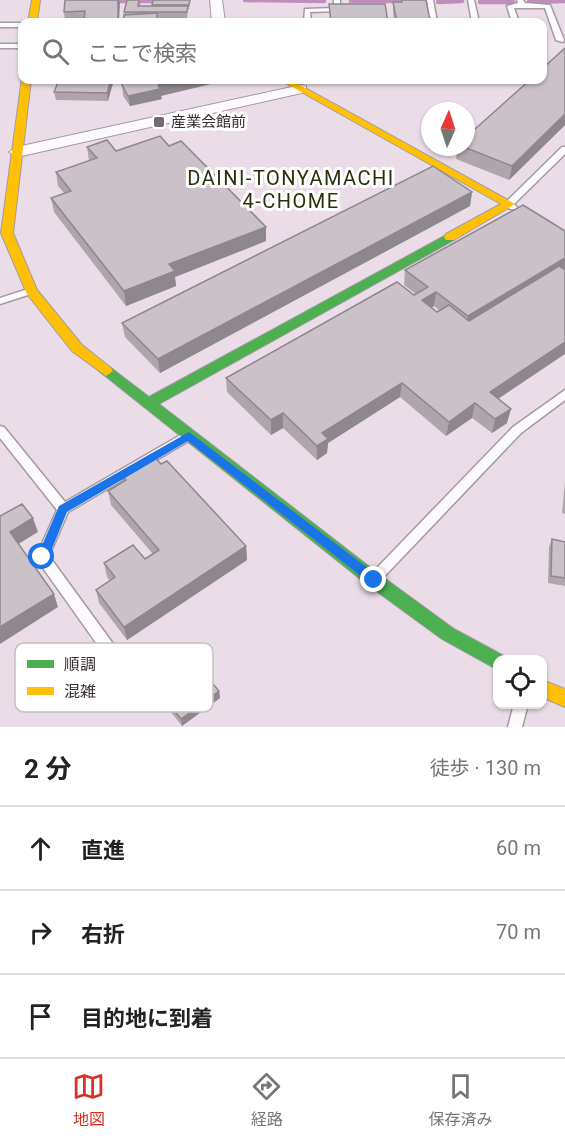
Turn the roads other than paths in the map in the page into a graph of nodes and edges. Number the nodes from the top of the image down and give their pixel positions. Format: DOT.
graph roads {
  1 [pos="36,0"];
  2 [pos="216,0"];
  3 [pos="337,0"];
  4 [pos="430,0"];
  5 [pos="471,0"];
  6 [pos="521,3"];
  7 [pos="34,18"];
  8 [pos="218,18"];
  9 [pos="307,18"];
  10 [pos="433,18"];
  11 [pos="475,18"];
  12 [pos="514,18"];
  13 [pos="0,25"];
  14 [pos="18,25"];
  15 [pos="560,40"];
  16 [pos="0,46"];
  17 [pos="18,46"];
  18 [pos="26,84"];
  19 [pos="292,84"];
  20 [pos="301,89"];
  21 [pos="565,149"];
  22 [pos="17,152"];
  23 [pos="514,207"];
  24 [pos="4,234"];
  25 [pos="31,291"];
  26 [pos="0,301"];
  27 [pos="565,394"];
  28 [pos="148,404"];
  29 [pos="0,430"];
  30 [pos="189,436"];
  31 [pos="63,509"];
  32 [pos="374,580"];
  33 [pos="104,643"];
  34 [pos="493,659"];
  35 [pos="547,690"];
  36 [pos="565,698"];
  37 [pos="520,709"];
  38 [pos="515,727"];
  1 -- 7 [label="street"];
  2 -- 8 [label="street"];
  3 -- 9 [label="lane"];
  4 -- 10 [label="lane"];
  5 -- 11 [label="lane"];
  6 -- 12 [label="lane"];
  6 -- 15 [label="lane"];
  13 -- 14 [label="lane"];
  16 -- 17 [label="lane"];
  18 -- 22 [label="street"];
  19 -- 20 [label="street"];
  20 -- 22 [label="street"];
  20 -- 23 [label="street"];
  21 -- 23 [label="lane"];
  22 -- 24 [label="street"];
  23 -- 28 [label="street"];
  24 -- 25 [label="street"];
  25 -- 26 [label="lane"];
  25 -- 28 [label="street"];
  27 -- 32 [label="lane"];
  28 -- 30 [label="street"];
  29 -- 31 [label="lane"];
  30 -- 31 [label="lane"];
  30 -- 32 [label="street"];
  31 -- 33 [label="lane"];
  32 -- 34 [label="street"];
  35 -- 36 [label="street"];
  37 -- 38 [label="lane"];
}
